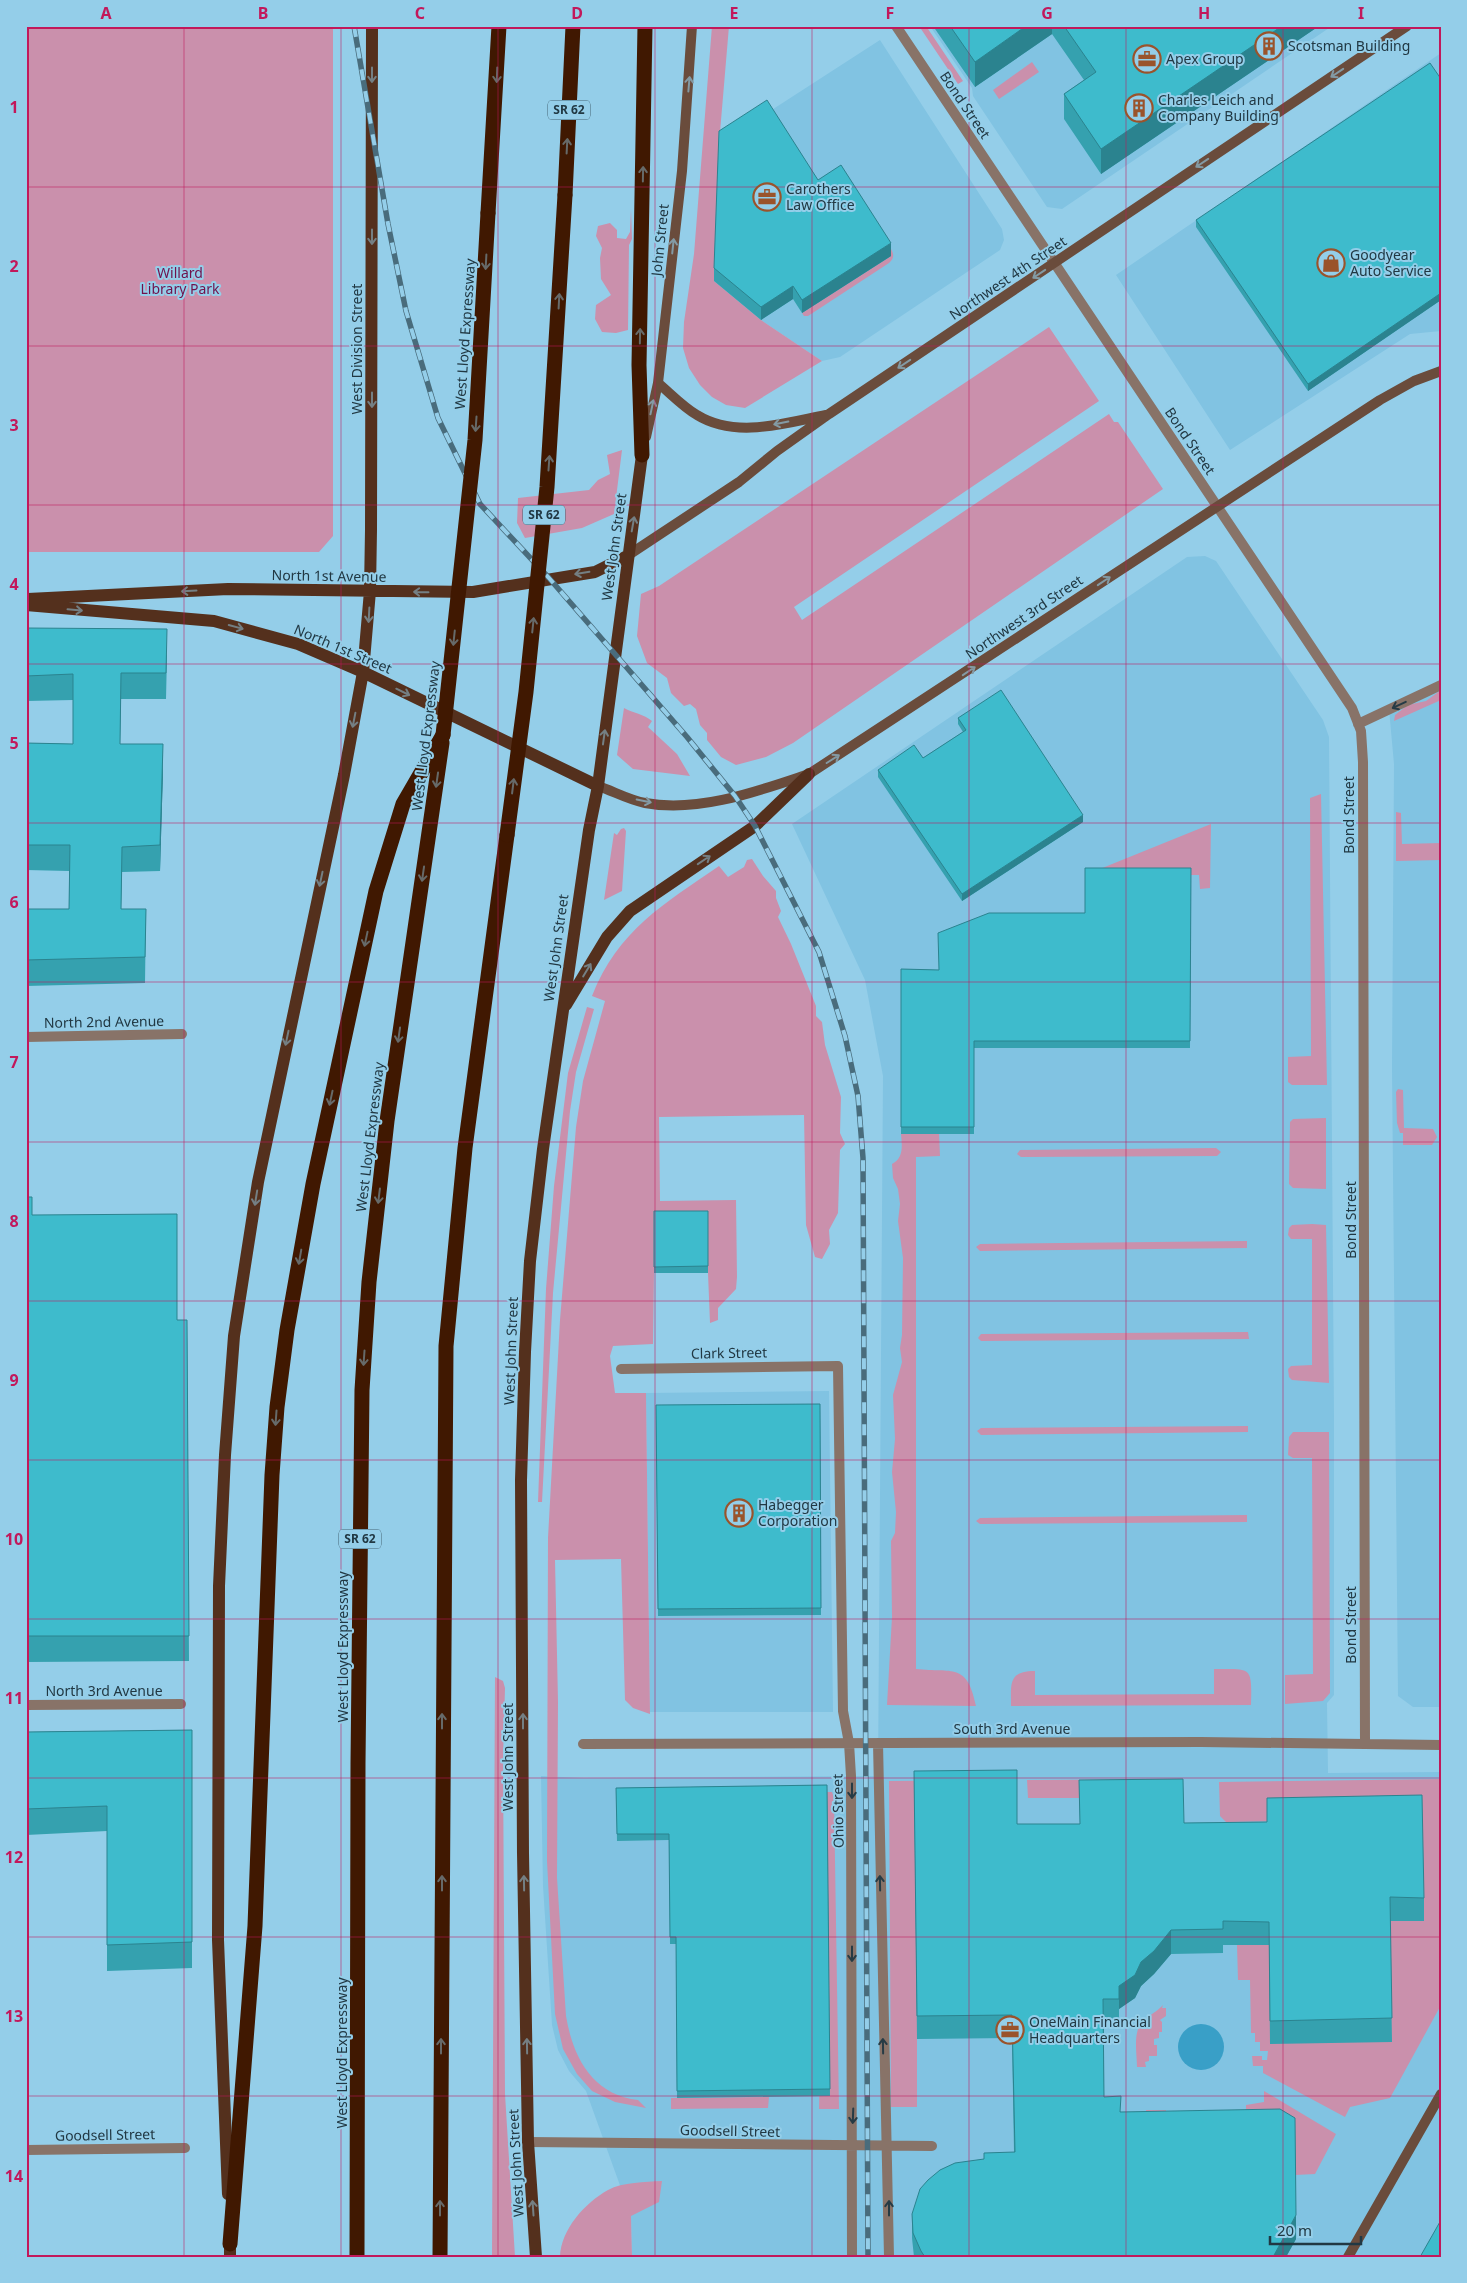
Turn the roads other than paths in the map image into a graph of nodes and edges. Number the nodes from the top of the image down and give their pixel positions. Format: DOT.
graph roads {
  1 [pos="372,26"];
  2 [pos="499,26"];
  3 [pos="573,26"];
  4 [pos="645,26"];
  5 [pos="692,26"];
  6 [pos="896,26"];
  7 [pos="1407,26"];
  8 [pos="1054,263"];
  9 [pos="1441,371"];
  10 [pos="658,382"];
  11 [pos="829,414"];
  12 [pos="642,455"];
  13 [pos="1217,506"];
  14 [pos="627,556"];
  15 [pos="370,591"];
  16 [pos="26,599"];
  17 [pos="26,606"];
  18 [pos="363,672"];
  19 [pos="1441,685"];
  20 [pos="1358,724"];
  21 [pos="443,735"];
  22 [pos="809,774"];
  23 [pos="598,786"];
  24 [pos="562,1011"];
  25 [pos="182,1034"];
  26 [pos="26,1037"];
  27 [pos="838,1366"];
  28 [pos="621,1369"];
  29 [pos="181,1704"];
  30 [pos="26,1705"];
  31 [pos="849,1742"];
  32 [pos="878,1743"];
  33 [pos="1365,1743"];
  34 [pos="583,1744"];
  35 [pos="1441,1745"];
  36 [pos="1441,2094"];
  37 [pos="528,2142"];
  38 [pos="851,2145"];
  39 [pos="888,2145"];
  40 [pos="932,2146"];
  41 [pos="185,2148"];
  42 [pos="26,2150"];
  43 [pos="230,2250"];
  44 [pos="358,2257"];
  45 [pos="440,2257"];
  46 [pos="536,2257"];
  47 [pos="852,2257"];
  48 [pos="889,2257"];
  49 [pos="1348,2257"];
  1 -- 15 [label="main road, West Division Street, one-way"];
  2 -- 21 [label="highway, West Lloyd Expressway / SR 62, one-way, bridge"];
  45 -- 3 [label="highway, SR 62, one-way, bridge"];
  12 -- 4 [label="highway, one-way"];
  10 -- 5 [label="main road, John Street, one-way"];
  6 -- 8 [label="street, Bond Street"];
  7 -- 8 [label="main road, Northwest 4th Street, one-way"];
  8 -- 11 [label="main road, Northwest 4th Street, one-way"];
  8 -- 13 [label="street, Bond Street"];
  9 -- 13 [label="main road, Northwest 3rd Street"];
  11 -- 10 [label="main road, one-way"];
  12 -- 10 [label="main road, John Street, one-way"];
  11 -- 14 [label="main road, Northwest 4th Street"];
  14 -- 12 [label="main road, West John Street, one-way"];
  13 -- 20 [label="street, Bond Street"];
  22 -- 13 [label="main road, Northwest 3rd Street, one-way"];
  14 -- 15 [label="main road, North 1st Avenue, one-way"];
  23 -- 14 [label="main road, West John Street, one-way"];
  15 -- 16 [label="main road, North 1st Avenue, one-way"];
  15 -- 18 [label="main road, West Division Street, one-way"];
  17 -- 18 [label="main road, North 1st Street, one-way"];
  18 -- 23 [label="main road, North 1st Street, one-way"];
  18 -- 43 [label="main road, West Division Street, one-way"];
  19 -- 20 [label="street, one-way"];
  20 -- 33 [label="street, Bond Street"];
  21 -- 43 [label="highway, one-way"];
  21 -- 44 [label="highway, West Lloyd Expressway / SR 62, one-way"];
  23 -- 22 [label="main road, Northwest 3rd Street, one-way"];
  24 -- 22 [label="main road, one-way"];
  23 -- 24 [label="main road, West John Street"];
  37 -- 24 [label="main road, West John Street, one-way"];
  25 -- 26 [label="street, North 2nd Avenue"];
  27 -- 28 [label="street, Clark Street"];
  27 -- 31 [label="street, Ohio Street"];
  29 -- 30 [label="street, North 3rd Avenue"];
  31 -- 32 [label="street, South 3rd Avenue"];
  31 -- 34 [label="street, South 3rd Avenue"];
  31 -- 38 [label="street, Ohio Street, one-way"];
  32 -- 33 [label="street, South 3rd Avenue"];
  39 -- 32 [label="street, one-way"];
  33 -- 35 [label="street, South 3rd Avenue"];
  36 -- 49 [label="main road"];
  37 -- 38 [label="street, Goodsell Street"];
  46 -- 37 [label="main road, West John Street, one-way"];
  38 -- 39 [label="street, Goodsell Street"];
  38 -- 47 [label="street, Ohio Street"];
  39 -- 40 [label="street, Goodsell Street"];
  48 -- 39 [label="street, one-way"];
  41 -- 42 [label="street, Goodsell Street"];
}
